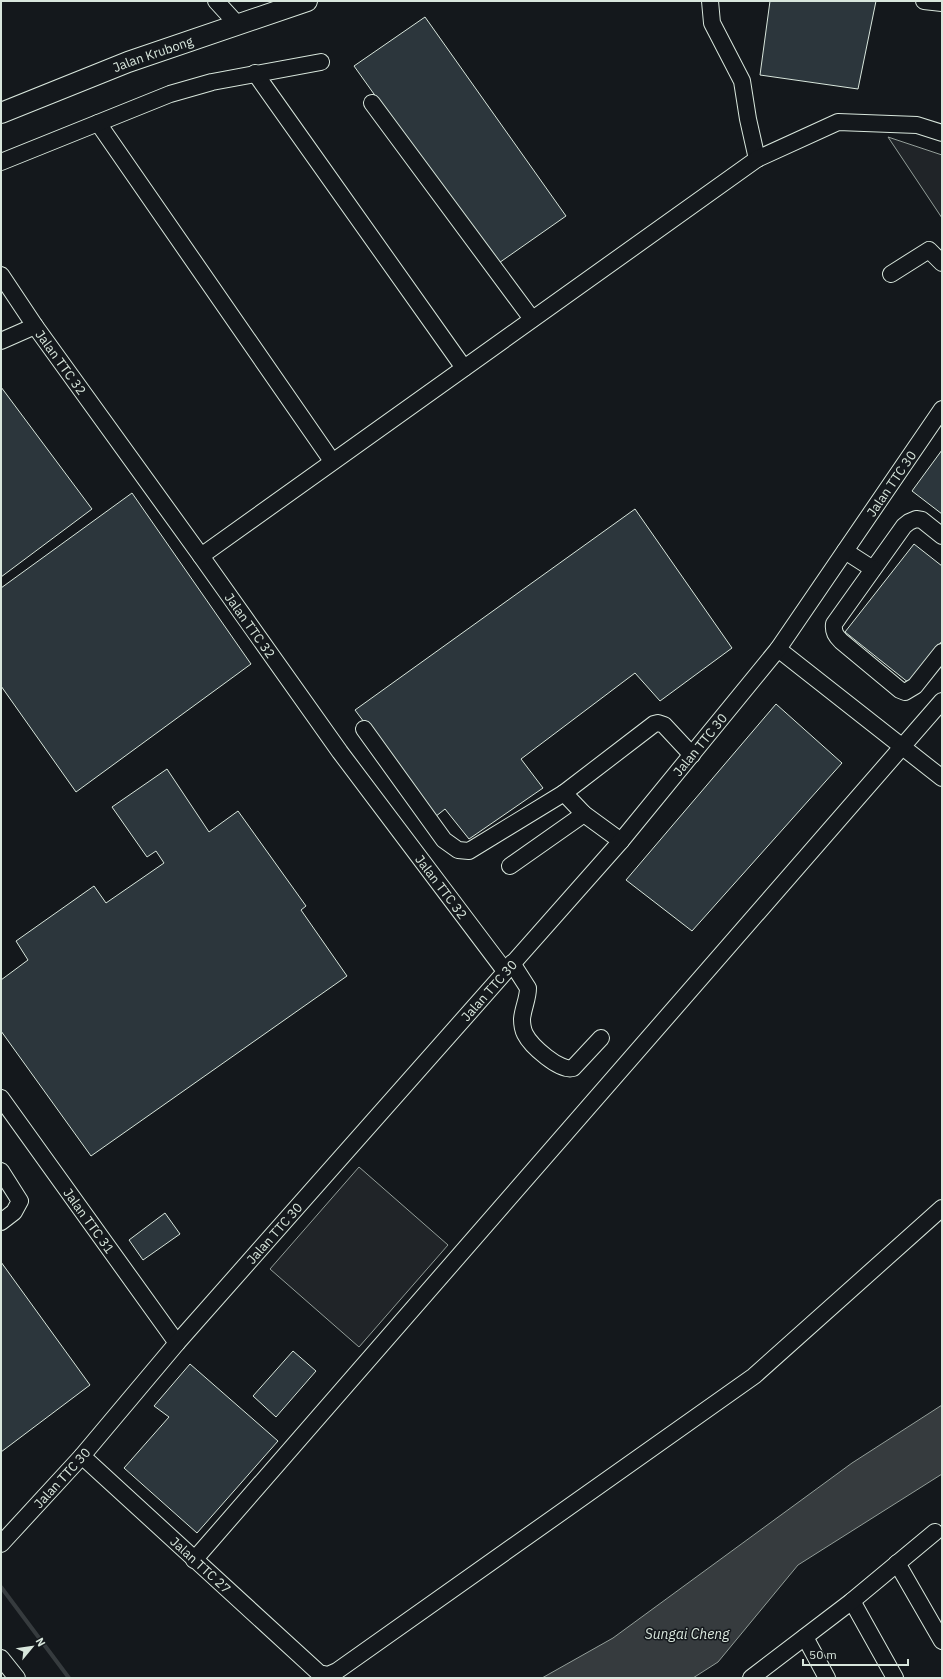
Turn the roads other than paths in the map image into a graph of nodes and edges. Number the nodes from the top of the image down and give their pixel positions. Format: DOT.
graph roads {
  1 [pos="216,1"];
  2 [pos="307,1"];
  3 [pos="710,1"];
  4 [pos="924,1"];
  5 [pos="941,2"];
  6 [pos="238,25"];
  7 [pos="321,62"];
  8 [pos="254,73"];
  9 [pos="372,103"];
  10 [pos="1,114"];
  11 [pos="98,123"];
  12 [pos="942,133"];
  13 [pos="757,159"];
  14 [pos="1,162"];
  15 [pos="942,263"];
  16 [pos="891,274"];
  17 [pos="3,283"];
  18 [pos="532,319"];
  19 [pos="35,326"];
  20 [pos="1,341"];
  21 [pos="464,368"];
  22 [pos="942,409"];
  23 [pos="332,461"];
  24 [pos="942,536"];
  25 [pos="845,551"];
  26 [pos="201,556"];
  27 [pos="873,570"];
  28 [pos="778,649"];
  29 [pos="942,652"];
  30 [pos="942,701"];
  31 [pos="364,729"];
  32 [pos="902,748"];
  33 [pos="692,755"];
  34 [pos="942,778"];
  35 [pos="564,793"];
  36 [pos="584,814"];
  37 [pos="621,841"];
  38 [pos="510,866"];
  39 [pos="508,967"];
  40 [pos="601,1038"];
  41 [pos="1,1098"];
  42 [pos="6,1117"];
  43 [pos="1,1171"];
  44 [pos="942,1208"];
  45 [pos="1,1222"];
  46 [pos="177,1343"];
  47 [pos="82,1456"];
  48 [pos="935,1532"];
  49 [pos="1,1544"];
  50 [pos="194,1560"];
  51 [pos="897,1563"];
  52 [pos="852,1601"];
  53 [pos="805,1637"];
  54 [pos="942,1642"];
  55 [pos="1,1658"];
  56 [pos="18,1678"];
  57 [pos="753,1678"];
  58 [pos="827,1678"];
  59 [pos="895,1678"];
  1 -- 6 [label="street"];
  2 -- 6 [label="main road, Jalan Krubong"];
  3 -- 13 [label="street"];
  4 -- 5 [label="street"];
  6 -- 10 [label="main road, Jalan Krubong"];
  7 -- 8 [label="street"];
  8 -- 11 [label="street"];
  8 -- 21 [label="street"];
  9 -- 18 [label="street"];
  11 -- 14 [label="street"];
  11 -- 23 [label="street"];
  12 -- 13 [label="street"];
  13 -- 18 [label="street"];
  15 -- 16 [label="street"];
  17 -- 19 [label="street, Jalan TTC 32"];
  18 -- 21 [label="street"];
  19 -- 20 [label="street"];
  19 -- 26 [label="street, Jalan TTC 32"];
  21 -- 23 [label="street"];
  22 -- 25 [label="street, Jalan TTC 30"];
  23 -- 26 [label="street"];
  24 -- 27 [label="street"];
  25 -- 27 [label="street"];
  25 -- 28 [label="street, Jalan TTC 30"];
  26 -- 39 [label="street, Jalan TTC 32"];
  27 -- 29 [label="street"];
  28 -- 32 [label="street"];
  28 -- 33 [label="street, Jalan TTC 30"];
  30 -- 32 [label="street"];
  31 -- 35 [label="street"];
  32 -- 34 [label="street"];
  32 -- 50 [label="street"];
  33 -- 35 [label="street"];
  33 -- 37 [label="street, Jalan TTC 30"];
  35 -- 36 [label="street"];
  36 -- 37 [label="street"];
  36 -- 38 [label="street"];
  37 -- 39 [label="street, Jalan TTC 30"];
  39 -- 40 [label="street, Jalan TTC 32"];
  39 -- 46 [label="street, Jalan TTC 30"];
  41 -- 42 [label="street, Jalan TTC 31"];
  42 -- 46 [label="street, Jalan TTC 31"];
  43 -- 45 [label="street"];
  44 -- 50 [label="street, Jalan TTC 27"];
  46 -- 47 [label="street, Jalan TTC 30"];
  47 -- 49 [label="street, Jalan TTC 30"];
  47 -- 50 [label="street, Jalan TTC 27"];
  48 -- 51 [label="street"];
  51 -- 52 [label="street"];
  51 -- 54 [label="street"];
  52 -- 53 [label="street"];
  52 -- 59 [label="street"];
  53 -- 57 [label="street"];
  53 -- 58 [label="street"];
  55 -- 56 [label="street"];
}
